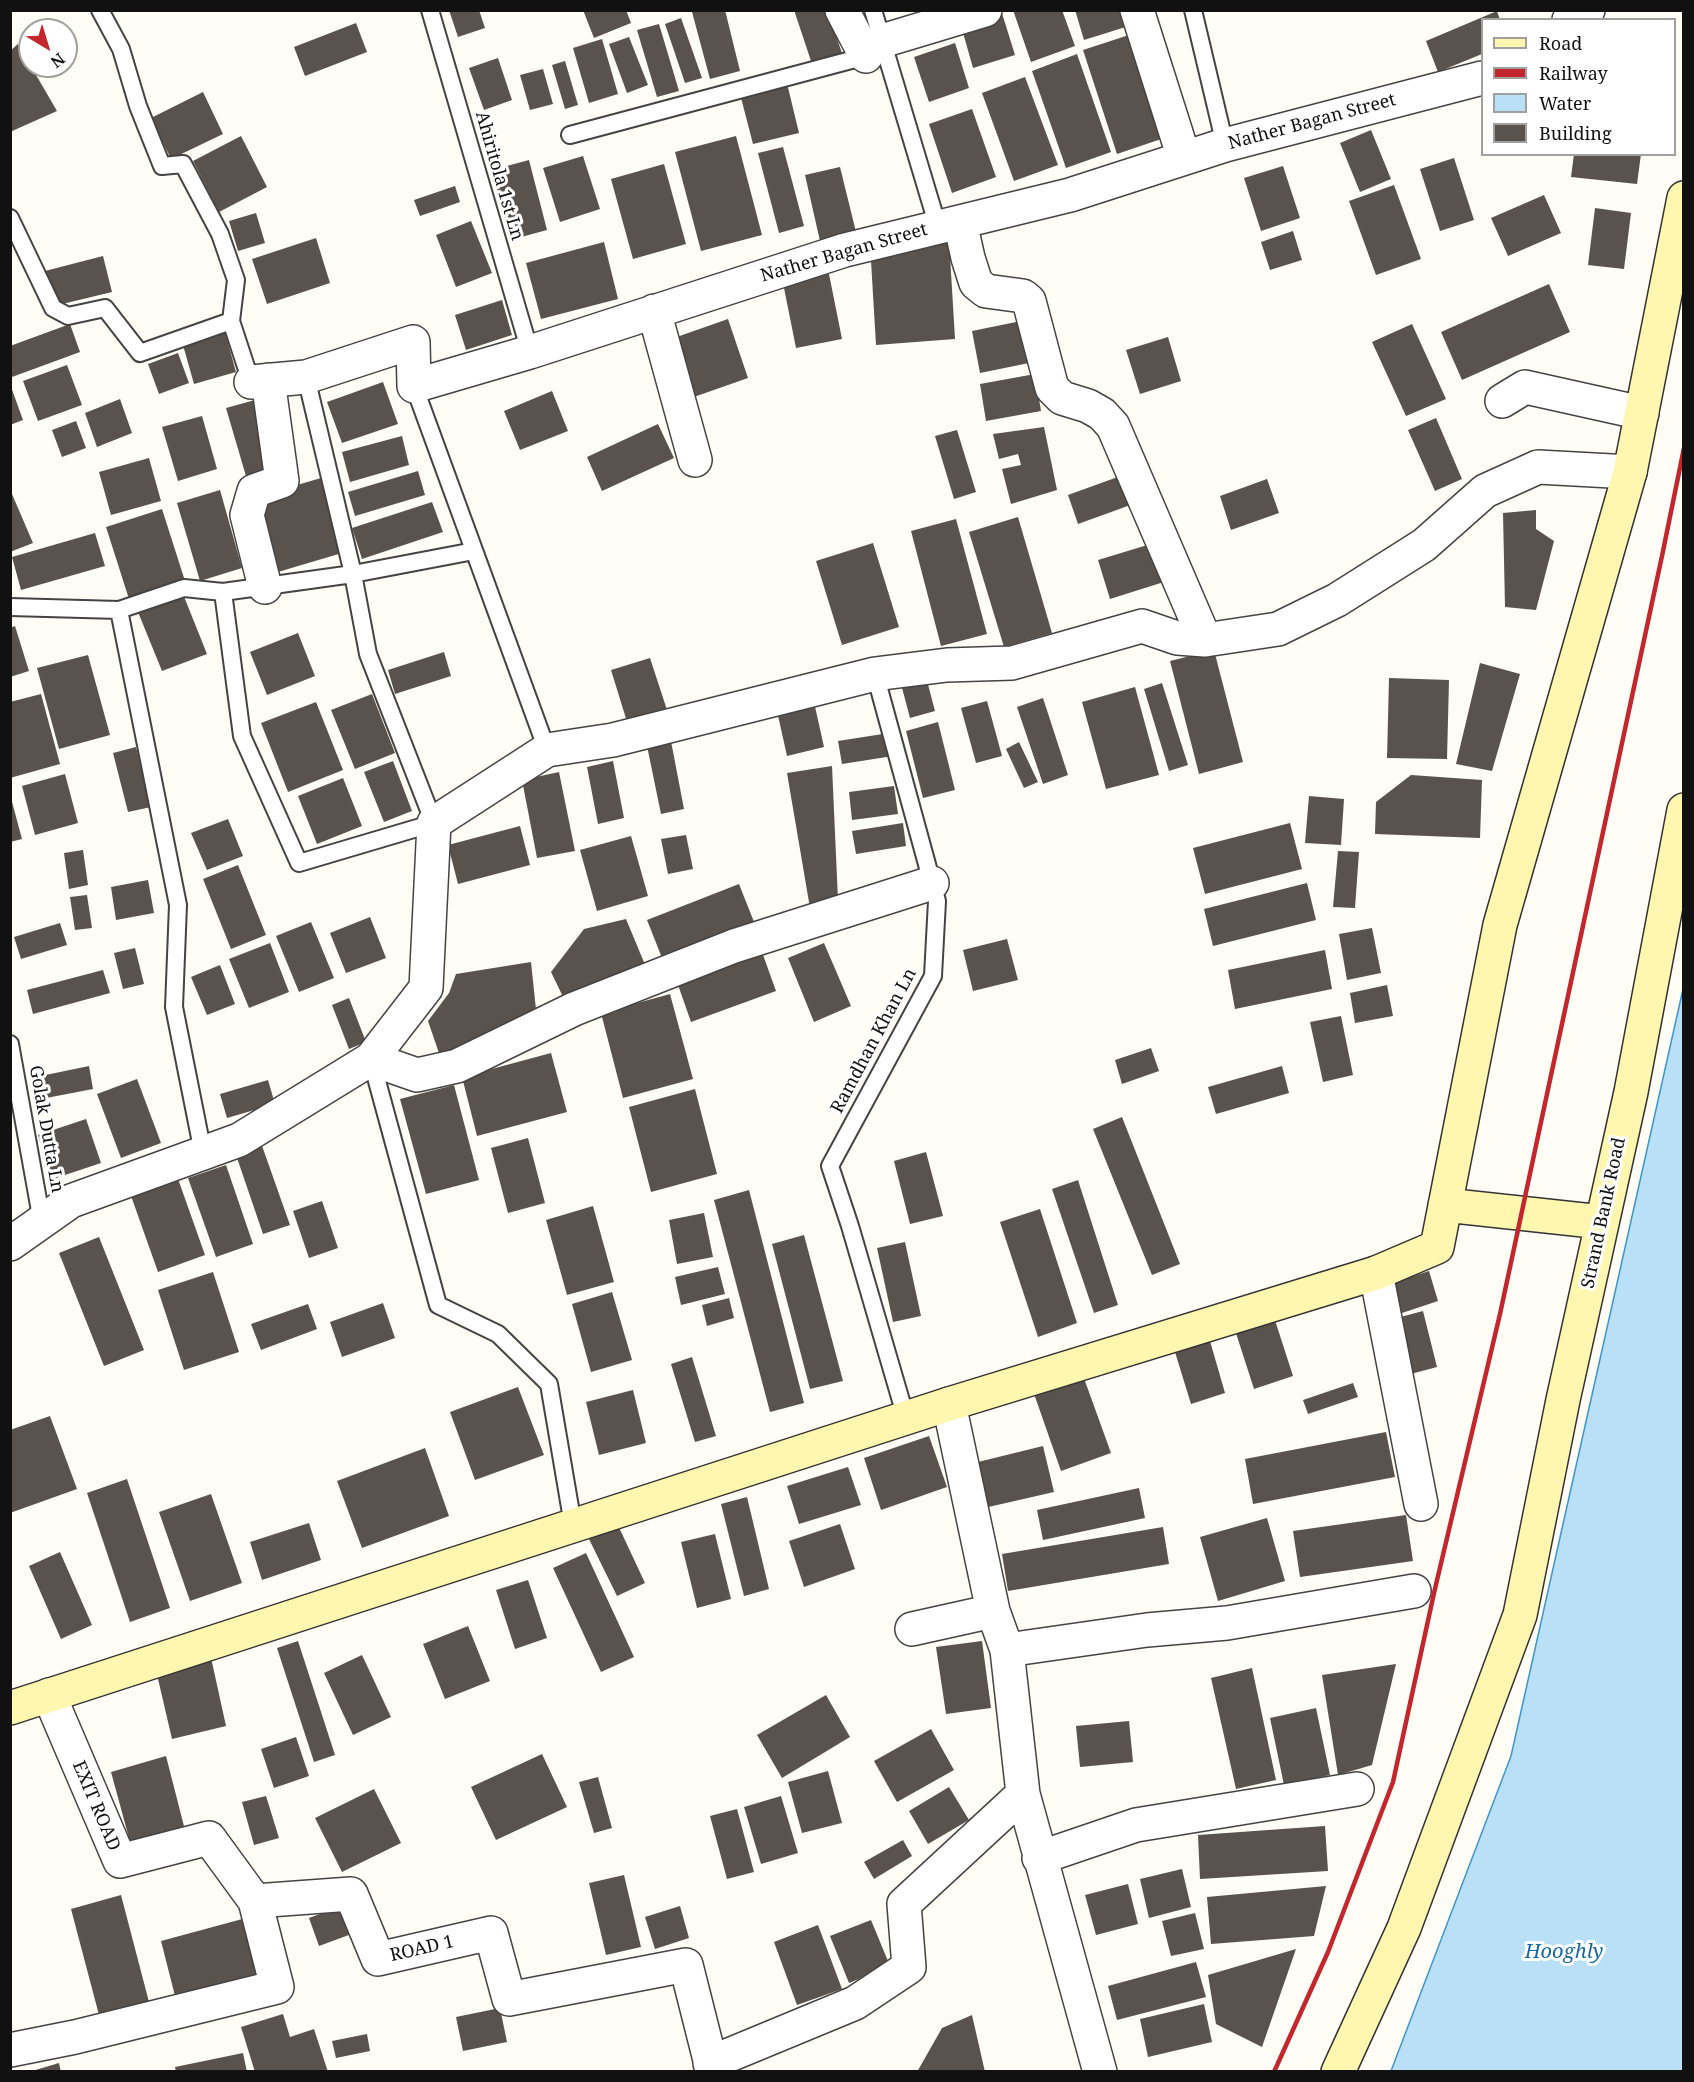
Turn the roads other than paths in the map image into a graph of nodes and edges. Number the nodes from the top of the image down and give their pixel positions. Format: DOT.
graph roads {
  1 [pos="100,10"];
  2 [pos="430,10"];
  3 [pos="842,10"];
  4 [pos="985,10"];
  5 [pos="1137,10"];
  6 [pos="1193,10"];
  7 [pos="1588,10"];
  8 [pos="1573,18"];
  9 [pos="877,40"];
  10 [pos="1481,78"];
  11 [pos="570,135"];
  12 [pos="1225,145"];
  13 [pos="1184,158"];
  14 [pos="1683,198"];
  15 [pos="10,218"];
  16 [pos="949,224"];
  17 [pos="654,311"];
  18 [pos="231,321"];
  19 [pos="530,352"];
  20 [pos="306,377"];
  21 [pos="259,381"];
  22 [pos="414,386"];
  23 [pos="1502,401"];
  24 [pos="1642,412"];
  25 [pos="695,460"];
  26 [pos="1630,472"];
  27 [pos="474,551"];
  28 [pos="353,574"];
  29 [pos="265,586"];
  30 [pos="223,592"];
  31 [pos="10,607"];
  32 [pos="118,610"];
  33 [pos="1204,640"];
  34 [pos="875,674"];
  35 [pos="547,750"];
  36 [pos="1683,810"];
  37 [pos="434,823"];
  38 [pos="932,883"];
  39 [pos="10,1044"];
  40 [pos="370,1059"];
  41 [pos="203,1153"];
  42 [pos="1445,1205"];
  43 [pos="42,1222"];
  44 [pos="1602,1222"];
  45 [pos="10,1244"];
  46 [pos="1376,1273"];
  47 [pos="949,1404"];
  48 [pos="906,1418"];
  49 [pos="1421,1504"];
  50 [pos="573,1525"];
  51 [pos="1414,1591"];
  52 [pos="993,1611"];
  53 [pos="912,1629"];
  54 [pos="1008,1650"];
  55 [pos="49,1695"];
  56 [pos="10,1708"];
  57 [pos="1357,1789"];
  58 [pos="1023,1794"];
  59 [pos="1039,1858"];
  60 [pos="255,1901"];
  61 [pos="10,2050"];
  62 [pos="712,2067"];
  63 [pos="1100,2072"];
  64 [pos="1338,2072"];
  1 -- 18 [label="lane"];
  2 -- 19 [label="lane, Ahiritola 1st Ln"];
  3 -- 9 [label="street"];
  4 -- 9 [label="street"];
  5 -- 13 [label="street"];
  6 -- 12 [label="lane"];
  7 -- 8 [label="street"];
  9 -- 11 [label="lane"];
  9 -- 16 [label="lane"];
  10 -- 12 [label="street, Nather Bagan Street"];
  12 -- 13 [label="street, Nather Bagan Street"];
  13 -- 16 [label="street, Nather Bagan Street"];
  14 -- 24 [label="main road"];
  15 -- 18 [label="lane"];
  16 -- 17 [label="street, Nather Bagan Street"];
  16 -- 33 [label="street"];
  17 -- 19 [label="street, Nather Bagan Street"];
  17 -- 25 [label="street"];
  18 -- 21 [label="lane"];
  19 -- 22 [label="street, Nather Bagan Street"];
  20 -- 21 [label="street"];
  20 -- 22 [label="street"];
  20 -- 28 [label="lane"];
  21 -- 29 [label="street"];
  22 -- 27 [label="lane"];
  23 -- 24 [label="street"];
  24 -- 26 [label="main road"];
  26 -- 33 [label="street"];
  26 -- 42 [label="main road"];
  27 -- 28 [label="lane"];
  27 -- 35 [label="lane"];
  28 -- 29 [label="lane"];
  28 -- 37 [label="lane"];
  29 -- 30 [label="lane"];
  30 -- 32 [label="lane"];
  30 -- 37 [label="lane"];
  31 -- 32 [label="lane"];
  32 -- 41 [label="lane"];
  33 -- 34 [label="street"];
  34 -- 35 [label="street"];
  34 -- 38 [label="lane, Ramdhan Khan Ln"];
  35 -- 37 [label="street"];
  36 -- 44 [label="main road, Strand Bank Road"];
  37 -- 40 [label="street"];
  38 -- 40 [label="street"];
  38 -- 48 [label="lane, Ramdhan Khan Ln"];
  39 -- 43 [label="lane, Golak Dutta Ln"];
  40 -- 41 [label="street"];
  40 -- 50 [label="lane"];
  41 -- 43 [label="street"];
  42 -- 44 [label="main road"];
  42 -- 46 [label="main road"];
  43 -- 45 [label="street"];
  44 -- 64 [label="main road, Strand Bank Road"];
  46 -- 47 [label="main road"];
  46 -- 49 [label="street"];
  47 -- 48 [label="main road"];
  47 -- 52 [label="street"];
  48 -- 50 [label="main road"];
  50 -- 55 [label="main road"];
  51 -- 54 [label="street"];
  52 -- 53 [label="street"];
  52 -- 54 [label="street"];
  54 -- 58 [label="street"];
  55 -- 56 [label="main road"];
  55 -- 60 [label="street, EXIT ROAD"];
  57 -- 59 [label="street"];
  58 -- 59 [label="street"];
  58 -- 62 [label="street"];
  59 -- 63 [label="street"];
  60 -- 61 [label="street"];
  60 -- 62 [label="street, ROAD 1"];
}
